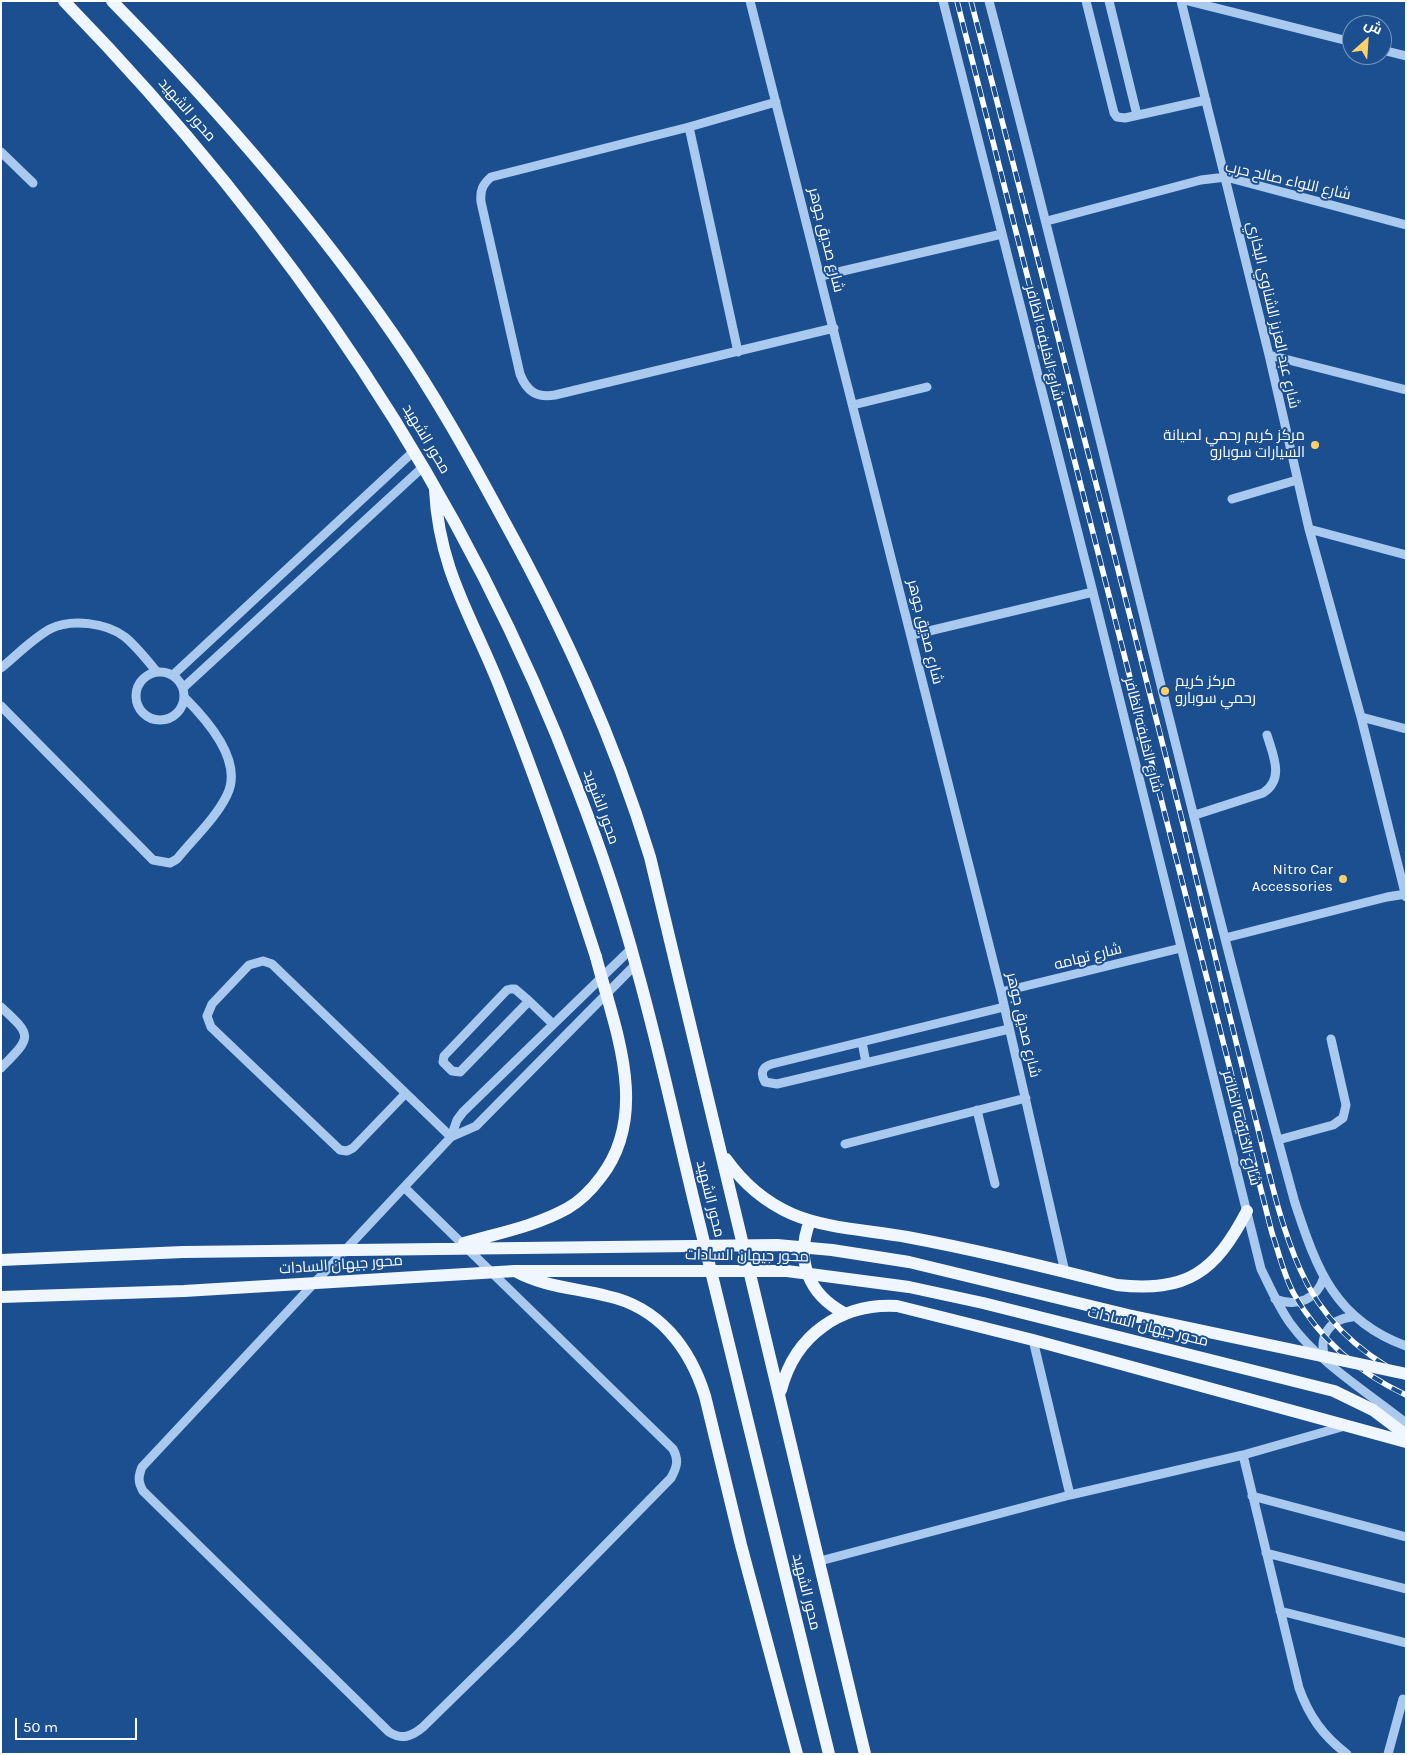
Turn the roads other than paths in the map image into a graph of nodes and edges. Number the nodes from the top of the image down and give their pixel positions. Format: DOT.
graph roads {
  1 [pos="64,1"];
  2 [pos="112,1"];
  3 [pos="750,1"];
  4 [pos="942,1"];
  5 [pos="989,1"];
  6 [pos="1086,1"];
  7 [pos="1109,1"];
  8 [pos="1181,1"];
  9 [pos="1188,1"];
  10 [pos="1342,40"];
  11 [pos="1392,52"];
  12 [pos="1406,56"];
  13 [pos="1206,100"];
  14 [pos="776,102"];
  15 [pos="1137,115"];
  16 [pos="689,128"];
  17 [pos="1,152"];
  18 [pos="1226,178"];
  19 [pos="33,183"];
  20 [pos="1047,221"];
  21 [pos="1406,225"];
  22 [pos="1002,234"];
  23 [pos="821,276"];
  24 [pos="834,328"];
  25 [pos="738,352"];
  26 [pos="1269,355"];
  27 [pos="928,387"];
  28 [pos="1406,390"];
  29 [pos="853,405"];
  30 [pos="414,451"];
  31 [pos="424,466"];
  32 [pos="1297,480"];
  33 [pos="435,485"];
  34 [pos="1232,499"];
  35 [pos="1309,530"];
  36 [pos="1406,555"];
  37 [pos="1093,592"];
  38 [pos="912,635"];
  39 [pos="1,668"];
  40 [pos="157,672"];
  41 [pos="173,675"];
  42 [pos="183,688"];
  43 [pos="184,698"];
  44 [pos="1,706"];
  45 [pos="1361,717"];
  46 [pos="1406,729"];
  47 [pos="1267,735"];
  48 [pos="1194,815"];
  49 [pos="1406,895"];
  50 [pos="1225,938"];
  51 [pos="1181,948"];
  52 [pos="631,949"];
  53 [pos="636,964"];
  54 [pos="1001,992"];
  55 [pos="528,1002"];
  56 [pos="1,1007"];
  57 [pos="1004,1007"];
  58 [pos="553,1024"];
  59 [pos="1009,1029"];
  60 [pos="1331,1039"];
  61 [pos="862,1042"];
  62 [pos="866,1063"];
  63 [pos="1,1068"];
  64 [pos="405,1094"];
  65 [pos="1026,1098"];
  66 [pos="977,1110"];
  67 [pos="451,1138"];
  68 [pos="1278,1140"];
  69 [pos="845,1144"];
  70 [pos="723,1154"];
  71 [pos="995,1184"];
  72 [pos="405,1188"];
  73 [pos="1247,1211"];
  74 [pos="810,1220"];
  75 [pos="446,1248"];
  76 [pos="1,1260"];
  77 [pos="515,1271"];
  78 [pos="1065,1272"];
  79 [pos="1324,1277"];
  80 [pos="1,1297"];
  81 [pos="1275,1299"];
  82 [pos="844,1314"];
  83 [pos="1352,1317"];
  84 [pos="1032,1340"];
  85 [pos="1406,1346"];
  86 [pos="1325,1359"];
  87 [pos="1406,1374"];
  88 [pos="780,1393"];
  89 [pos="1406,1423"];
  90 [pos="1347,1425"];
  91 [pos="1406,1435"];
  92 [pos="1406,1442"];
  93 [pos="1243,1455"];
  94 [pos="1070,1495"];
  95 [pos="1252,1496"];
  96 [pos="1406,1537"];
  97 [pos="1266,1553"];
  98 [pos="820,1561"];
  99 [pos="1406,1589"];
  100 [pos="1280,1611"];
  101 [pos="1406,1643"];
  102 [pos="1403,1699"];
  103 [pos="798,1754"];
  104 [pos="829,1754"];
  105 [pos="865,1754"];
  106 [pos="1346,1754"];
  107 [pos="1388,1754"];
  1 -- 30 [label="main road, محور الشهيد"];
  2 -- 70 [label="main road, محور الشهيد"];
  3 -- 14 [label="street, شارع صديق جوهر"];
  4 -- 22 [label="street, شارع الخليفه الظافر"];
  5 -- 20 [label="street, شارع الخليفه الظافر"];
  6 -- 15 [label="street"];
  7 -- 15 [label="street"];
  8 -- 13 [label="street, شارع عبد العزيز الشناوي البخاري"];
  9 -- 10 [label="street"];
  11 -- 12 [label="street"];
  13 -- 15 [label="street"];
  13 -- 18 [label="street, شارع عبد العزيز الشناوي البخاري"];
  14 -- 16 [label="street"];
  14 -- 23 [label="street, شارع صديق جوهر"];
  16 -- 25 [label="street"];
  16 -- 25 [label="street"];
  17 -- 19 [label="street"];
  18 -- 20 [label="street, شارع اللواء صالح حرب"];
  18 -- 21 [label="street, شارع اللواء صالح حرب"];
  18 -- 26 [label="street, شارع عبد العزيز الشناوي البخاري"];
  20 -- 48 [label="street, شارع الخليفه الظافر"];
  22 -- 23 [label="street"];
  22 -- 37 [label="street, شارع الخليفه الظافر"];
  23 -- 24 [label="street, شارع صديق جوهر"];
  24 -- 25 [label="street"];
  24 -- 29 [label="street, شارع صديق جوهر"];
  26 -- 28 [label="street"];
  26 -- 32 [label="street, شارع عبد العزيز الشناوي البخاري"];
  27 -- 29 [label="street"];
  29 -- 38 [label="street, شارع صديق جوهر"];
  30 -- 31 [label="main road, محور الشهيد"];
  30 -- 41 [label="street"];
  31 -- 33 [label="main road, محور الشهيد"];
  31 -- 42 [label="street"];
  32 -- 34 [label="street"];
  32 -- 35 [label="street, شارع عبد العزيز الشناوي البخاري"];
  33 -- 52 [label="main road, محور الشهيد"];
  33 -- 75 [label="main road, bridge"];
  35 -- 36 [label="street"];
  35 -- 45 [label="street, شارع عبد العزيز الشناوي البخاري"];
  37 -- 38 [label="street"];
  37 -- 51 [label="street, شارع الخليفه الظافر"];
  38 -- 54 [label="street, شارع صديق جوهر"];
  39 -- 40 [label="street"];
  40 -- 41 [label="street"];
  40 -- 43 [label="street"];
  41 -- 42 [label="street"];
  42 -- 43 [label="street"];
  43 -- 44 [label="street"];
  45 -- 46 [label="street"];
  45 -- 49 [label="street, شارع عبد العزيز الشناوي البخاري"];
  47 -- 48 [label="street"];
  48 -- 50 [label="street, شارع الخليفه الظافر"];
  49 -- 50 [label="street"];
  50 -- 68 [label="street, شارع الخليفه الظافر"];
  51 -- 54 [label="street, شارع تهامه"];
  51 -- 73 [label="street, شارع الخليفه الظافر"];
  52 -- 53 [label="main road, محور الشهيد"];
  52 -- 58 [label="street"];
  53 -- 67 [label="street"];
  53 -- 104 [label="main road, محور الشهيد"];
  54 -- 57 [label="street, شارع صديق جوهر"];
  55 -- 55 [label="street"];
  55 -- 58 [label="street"];
  56 -- 63 [label="street"];
  57 -- 59 [label="street, شارع صديق جوهر"];
  57 -- 61 [label="street"];
  58 -- 67 [label="street"];
  59 -- 62 [label="street"];
  59 -- 65 [label="street, شارع صديق جوهر"];
  60 -- 68 [label="street"];
  61 -- 62 [label="street"];
  61 -- 62 [label="street"];
  64 -- 64 [label="street"];
  64 -- 67 [label="street"];
  65 -- 66 [label="street"];
  65 -- 78 [label="street, شارع صديق جوهر"];
  66 -- 69 [label="street"];
  66 -- 71 [label="street"];
  67 -- 72 [label="street"];
  68 -- 79 [label="street, شارع الخليفه الظافر"];
  70 -- 74 [label="main road"];
  70 -- 88 [label="main road, محور الشهيد"];
  72 -- 72 [label="street"];
  73 -- 78 [label="main road"];
  73 -- 81 [label="street, شارع الخليفه الظافر"];
  74 -- 78 [label="main road"];
  74 -- 82 [label="main road"];
  75 -- 76 [label="main road, محور جيهان السادات, bridge"];
  75 -- 87 [label="main road, محور جيهان السادات, bridge"];
  77 -- 80 [label="main road, محور جيهان السادات, bridge"];
  77 -- 91 [label="main road, محور جيهان السادات, bridge"];
  77 -- 103 [label="main road"];
  79 -- 81 [label="street"];
  79 -- 83 [label="street, شارع الخليفه الظافر"];
  81 -- 86 [label="street, شارع الخليفه الظافر"];
  82 -- 84 [label="main road"];
  82 -- 88 [label="main road"];
  83 -- 85 [label="street, شارع الخليفه الظافر"];
  83 -- 86 [label="street"];
  84 -- 90 [label="main road"];
  84 -- 94 [label="street"];
  86 -- 89 [label="street, شارع الخليفه الظافر"];
  88 -- 98 [label="main road, محور الشهيد"];
  90 -- 92 [label="main road"];
  90 -- 93 [label="street"];
  93 -- 94 [label="street"];
  93 -- 95 [label="street"];
  94 -- 98 [label="street"];
  95 -- 96 [label="street"];
  95 -- 97 [label="street"];
  97 -- 99 [label="street"];
  97 -- 100 [label="street"];
  98 -- 105 [label="main road, محور الشهيد"];
  100 -- 101 [label="street"];
  100 -- 106 [label="street"];
  102 -- 107 [label="street"];
}
